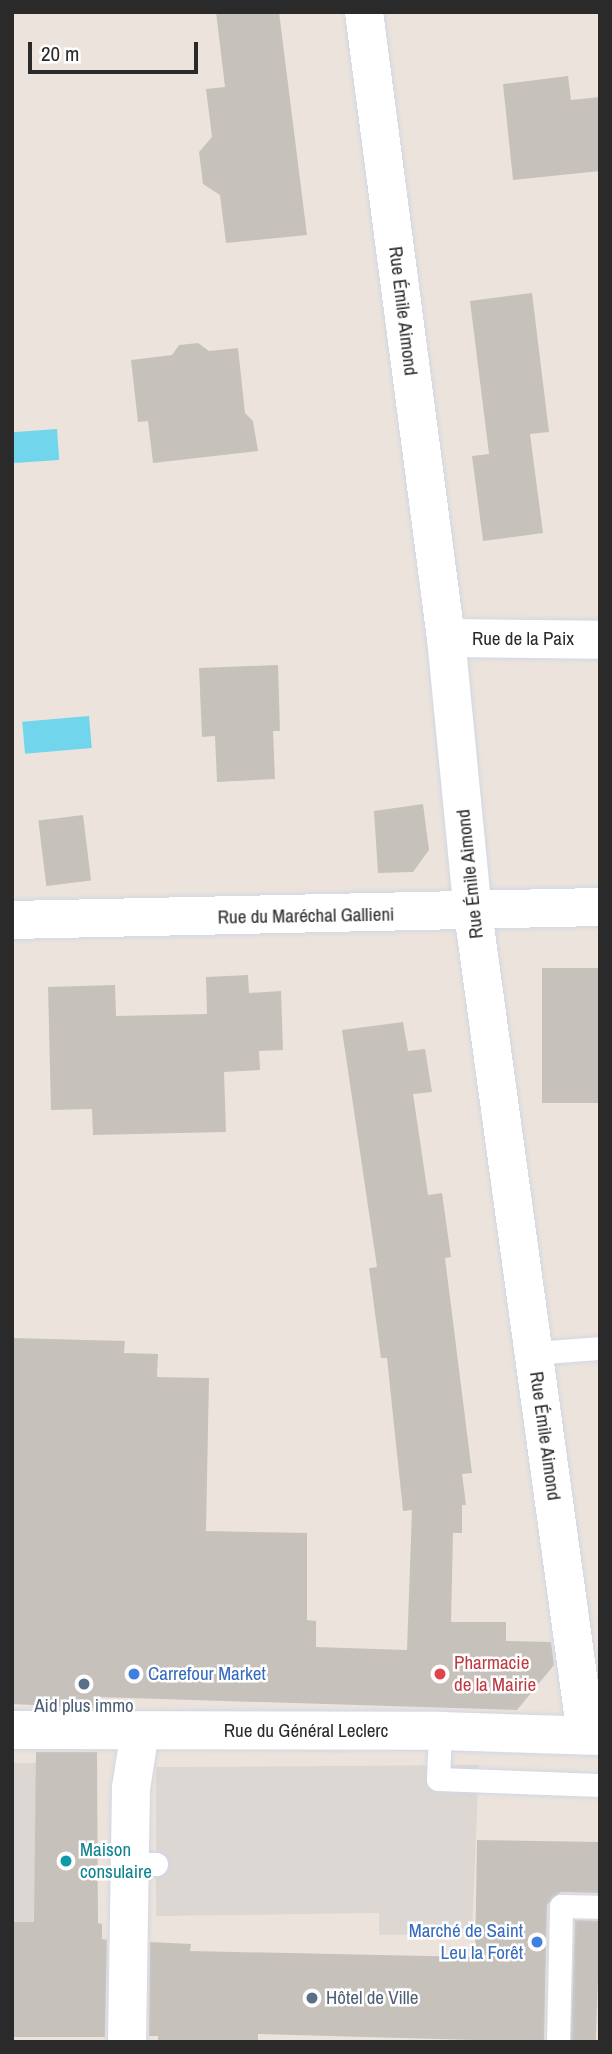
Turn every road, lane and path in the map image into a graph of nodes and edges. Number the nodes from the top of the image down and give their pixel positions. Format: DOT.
graph roads {
  1 [pos="364,12"];
  2 [pos="446,638"];
  3 [pos="600,640"];
  4 [pos="600,906"];
  5 [pos="473,912"];
  6 [pos="12,920"];
  7 [pos="600,1348"];
  8 [pos="533,1353"];
  9 [pos="12,1730"];
  10 [pos="140,1731"];
  11 [pos="440,1731"];
  12 [pos="593,1736"];
  13 [pos="600,1785"];
  14 [pos="600,1907"];
  15 [pos="127,2042"];
  16 [pos="558,2042"];
  1 -- 2 [label="street, Rue Émile Aimond"];
  2 -- 3 [label="street, Rue de la Paix"];
  2 -- 5 [label="street, Rue Émile Aimond"];
  4 -- 5 [label="street, Rue du Maréchal Gallieni"];
  5 -- 6 [label="street, Rue du Maréchal Gallieni"];
  5 -- 8 [label="street, Rue Émile Aimond"];
  7 -- 8 [label="lane"];
  8 -- 12 [label="street, Rue Émile Aimond"];
  9 -- 10 [label="street, Rue du Général Leclerc"];
  10 -- 11 [label="street, Rue du Général Leclerc"];
  10 -- 15 [label="street"];
  11 -- 12 [label="street, Rue du Général Leclerc"];
  11 -- 13 [label="lane"];
  14 -- 16 [label="lane"];
}
